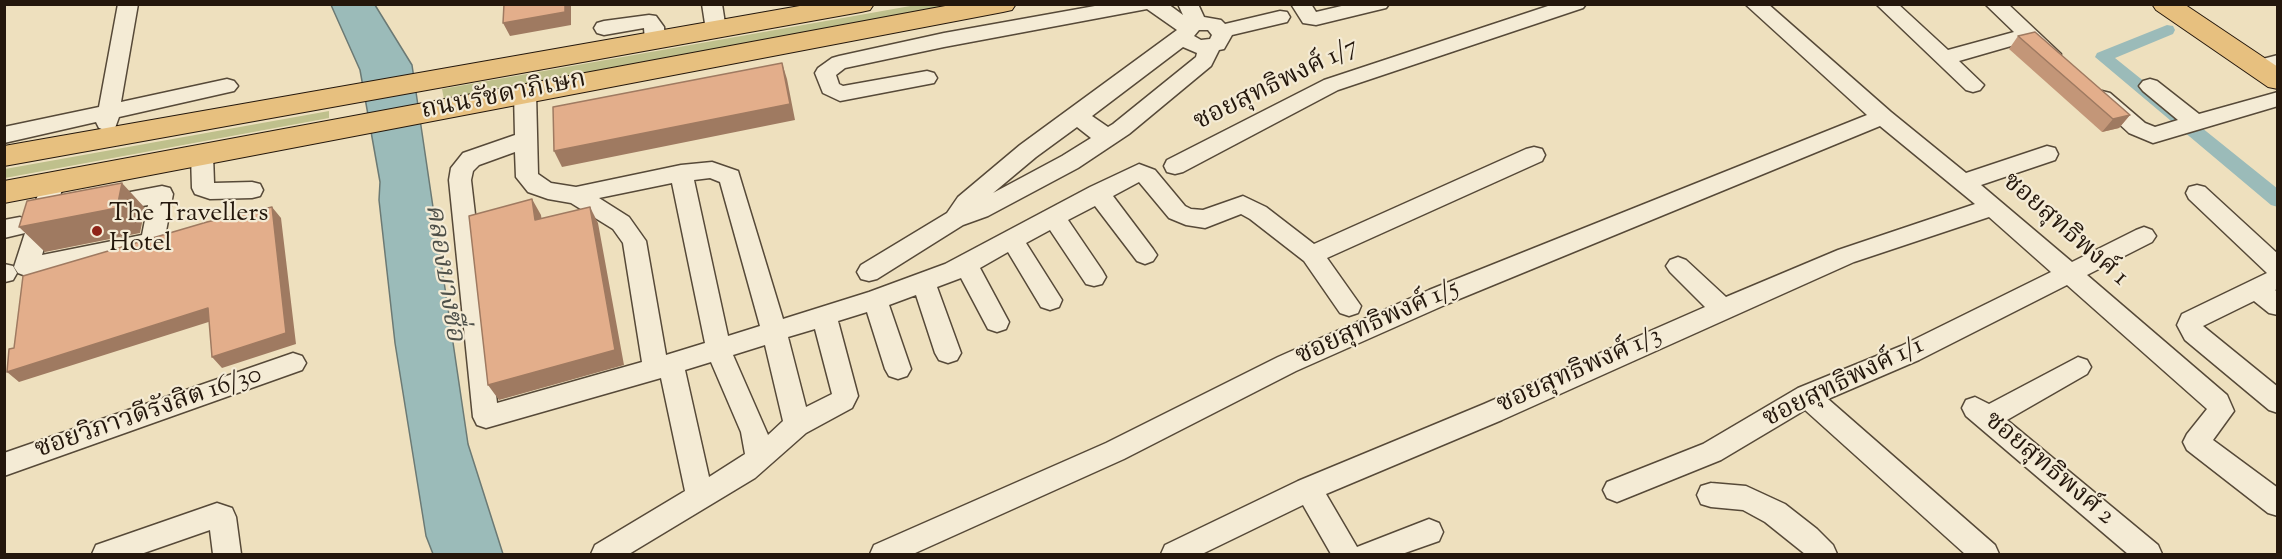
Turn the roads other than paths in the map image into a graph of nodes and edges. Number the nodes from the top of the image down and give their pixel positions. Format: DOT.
graph roads {
  1 [pos="128,4"];
  2 [pos="712,4"];
  3 [pos="861,4"];
  4 [pos="1003,4"];
  5 [pos="1144,4"];
  6 [pos="1152,4"];
  7 [pos="1188,4"];
  8 [pos="1301,4"];
  9 [pos="1379,4"];
  10 [pos="1576,4"];
  11 [pos="1755,4"];
  12 [pos="1886,4"];
  13 [pos="1995,4"];
  14 [pos="2165,4"];
  15 [pos="828,7"];
  16 [pos="1280,17"];
  17 [pos="604,28"];
  18 [pos="716,30"];
  19 [pos="1189,30"];
  20 [pos="2027,35"];
  21 [pos="1216,38"];
  22 [pos="655,41"];
  23 [pos="1944,58"];
  24 [pos="2064,66"];
  25 [pos="2271,69"];
  26 [pos="927,78"];
  27 [pos="2082,81"];
  28 [pos="1973,85"];
  29 [pos="227,86"];
  30 [pos="2150,86"];
  31 [pos="525,93"];
  32 [pos="2277,99"];
  33 [pos="110,111"];
  34 [pos="1077,116"];
  35 [pos="1883,117"];
  36 [pos="2188,125"];
  37 [pos="4,135"];
  38 [pos="104,138"];
  39 [pos="1107,138"];
  40 [pos="525,140"];
  41 [pos="2048,154"];
  42 [pos="202,155"];
  43 [pos="1534,155"];
  44 [pos="4,156"];
  45 [pos="1175,166"];
  46 [pos="681,173"];
  47 [pos="1963,182"];
  48 [pos="53,183"];
  49 [pos="252,190"];
  50 [pos="4,192"];
  51 [pos="1098,193"];
  52 [pos="2197,193"];
  53 [pos="576,195"];
  54 [pos="1993,207"];
  55 [pos="42,216"];
  56 [pos="1053,218"];
  57 [pos="955,219"];
  58 [pos="2144,236"];
  59 [pos="1012,239"];
  60 [pos="1145,255"];
  61 [pos="1312,255"];
  62 [pos="966,264"];
  63 [pos="1678,266"];
  64 [pos="2277,269"];
  65 [pos="869,272"];
  66 [pos="2068,273"];
  67 [pos="1094,277"];
  68 [pos="2277,278"];
  69 [pos="923,281"];
  70 [pos="2256,289"];
  71 [pos="875,300"];
  72 [pos="1050,300"];
  73 [pos="1349,306"];
  74 [pos="2277,306"];
  75 [pos="1723,309"];
  76 [pos="824,316"];
  77 [pos="997,322"];
  78 [pos="774,331"];
  79 [pos="718,348"];
  80 [pos="948,353"];
  81 [pos="293,363"];
  82 [pos="663,366"];
  83 [pos="2078,367"];
  84 [pos="898,369"];
  85 [pos="1808,396"];
  86 [pos="2277,402"];
  87 [pos="797,425"];
  88 [pos="759,459"];
  89 [pos="4,465"];
  90 [pos="1308,489"];
  91 [pos="1617,490"];
  92 [pos="700,495"];
  93 [pos="1711,495"];
  94 [pos="2277,504"];
  95 [pos="1429,532"];
  96 [pos="106,555"];
  97 [pos="227,555"];
  98 [pos="605,555"];
  99 [pos="884,555"];
  100 [pos="1175,555"];
  101 [pos="1346,555"];
  102 [pos="1368,555"];
  103 [pos="1823,555"];
  104 [pos="1985,555"];
  105 [pos="2148,555"];
  1 -- 33 [label="street"];
  2 -- 18 [label="street"];
  3 -- 15 [label="main road, ถนนรัชดาภิเษก"];
  4 -- 31 [label="main road, ถนนรัชดาภิเษก"];
  5 -- 26 [label="street"];
  6 -- 19 [label="street"];
  7 -- 19 [label="street"];
  8 -- 9 [label="street"];
  10 -- 45 [label="street, ซอยสุทธิพงศ์ 1/7"];
  11 -- 35 [label="street, ซอยสุทธิพงศ์ 1"];
  12 -- 23 [label="street"];
  13 -- 20 [label="street"];
  14 -- 25 [label="main road"];
  15 -- 18 [label="main road, ถนนรัชดาภิเษก"];
  16 -- 21 [label="street"];
  17 -- 22 [label="street"];
  18 -- 22 [label="main road, ถนนรัชดาภิเษก"];
  19 -- 21 [label="street"];
  19 -- 34 [label="street"];
  20 -- 23 [label="street"];
  20 -- 24 [label="street"];
  21 -- 39 [label="street"];
  22 -- 38 [label="main road, ถนนรัชดาภิเษก"];
  23 -- 28 [label="street"];
  27 -- 36 [label="street"];
  29 -- 33 [label="street"];
  30 -- 36 [label="street"];
  31 -- 40 [label="street"];
  31 -- 42 [label="main road, ถนนรัชดาภิเษก"];
  32 -- 36 [label="street"];
  33 -- 37 [label="street"];
  33 -- 38 [label="street"];
  34 -- 39 [label="street"];
  34 -- 57 [label="street"];
  35 -- 47 [label="street, ซอยสุทธิพงศ์ 1"];
  35 -- 99 [label="street, ซอยสุทธิพงศ์ 1/5"];
  38 -- 44 [label="main road, ถนนรัชดาภิเษก"];
  39 -- 57 [label="street"];
  40 -- 53 [label="street"];
  40 -- 82 [label="street"];
  41 -- 47 [label="street"];
  42 -- 48 [label="main road, ถนนรัชดาภิเษก"];
  42 -- 49 [label="street"];
  43 -- 61 [label="street"];
  46 -- 53 [label="street"];
  46 -- 78 [label="street"];
  46 -- 79 [label="street"];
  47 -- 54 [label="street, ซอยสุทธิพงศ์ 1"];
  48 -- 50 [label="main road, ถนนรัชดาภิเษก"];
  48 -- 55 [label="street"];
  51 -- 56 [label="street"];
  51 -- 60 [label="street"];
  51 -- 61 [label="street"];
  52 -- 64 [label="street"];
  53 -- 82 [label="street"];
  54 -- 66 [label="street, ซอยสุทธิพงศ์ 1"];
  54 -- 75 [label="street, ซอยสุทธิพงศ์ 1/3"];
  55 -- 55 [label="street"];
  56 -- 59 [label="street"];
  56 -- 67 [label="street"];
  57 -- 65 [label="street"];
  58 -- 66 [label="street, ซอยสุทธิพงศ์ 1/1"];
  59 -- 62 [label="street"];
  59 -- 72 [label="street"];
  61 -- 73 [label="street"];
  62 -- 69 [label="street"];
  62 -- 77 [label="street"];
  63 -- 75 [label="street"];
  66 -- 85 [label="street, ซอยสุทธิพงศ์ 1/1"];
  66 -- 94 [label="street, ซอยสุทธิพงศ์ 1"];
  68 -- 70 [label="street"];
  69 -- 71 [label="street"];
  69 -- 80 [label="street"];
  70 -- 74 [label="street"];
  70 -- 86 [label="street"];
  71 -- 76 [label="street"];
  71 -- 84 [label="street"];
  75 -- 90 [label="street, ซอยสุทธิพงศ์ 1/3"];
  76 -- 78 [label="street"];
  76 -- 87 [label="street"];
  78 -- 79 [label="street"];
  78 -- 87 [label="street"];
  79 -- 82 [label="street"];
  79 -- 88 [label="street"];
  81 -- 89 [label="street, ซอยวิภาวดีรังสิต 16/30"];
  82 -- 92 [label="street"];
  83 -- 105 [label="street, ซอยสุทธิพงศ์ 2"];
  85 -- 91 [label="street, ซอยสุทธิพงศ์ 1/1"];
  85 -- 104 [label="street"];
  87 -- 88 [label="street"];
  88 -- 92 [label="street"];
  90 -- 100 [label="street, ซอยสุทธิพงศ์ 1/3"];
  90 -- 101 [label="street"];
  92 -- 98 [label="street"];
  93 -- 103 [label="street"];
  95 -- 102 [label="street"];
  96 -- 97 [label="street"];
}
